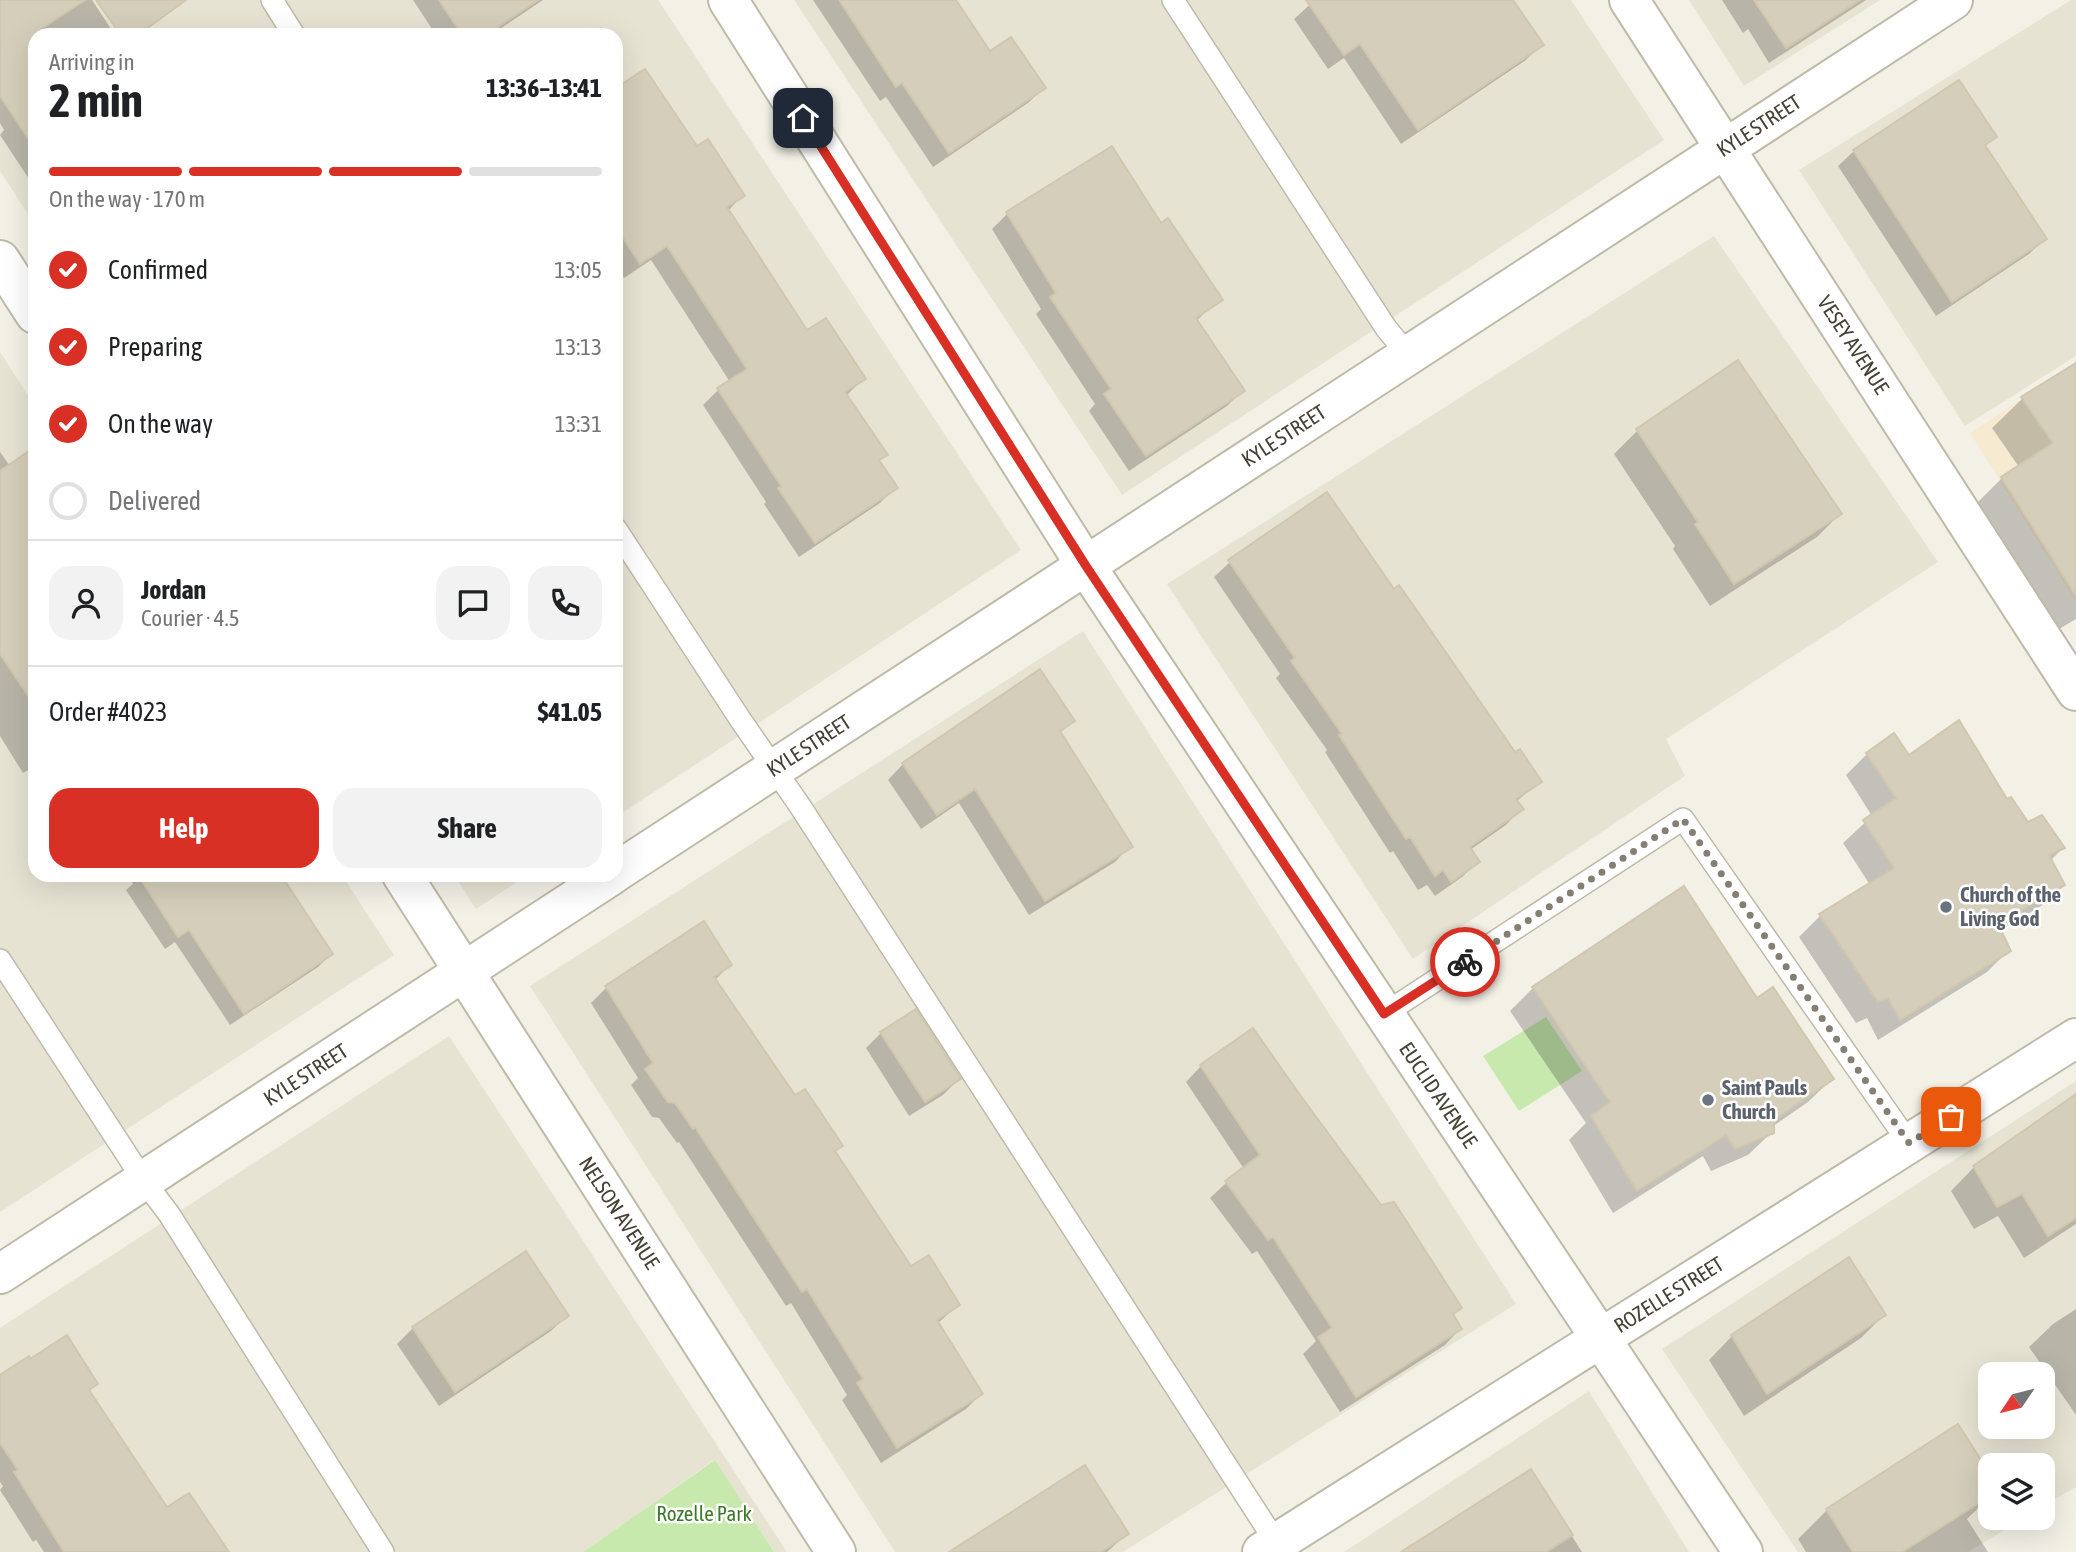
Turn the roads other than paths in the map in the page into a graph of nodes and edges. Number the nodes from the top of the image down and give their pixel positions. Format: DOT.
graph roads {
  1 [pos="272,0"];
  2 [pos="728,0"];
  3 [pos="1173,0"];
  4 [pos="1629,0"];
  5 [pos="1953,0"];
  6 [pos="290,28"];
  7 [pos="1726,148"];
  8 [pos="0,260"];
  9 [pos="28,303"];
  10 [pos="1408,355"];
  11 [pos="623,540"];
  12 [pos="1086,566"];
  13 [pos="2076,691"];
  14 [pos="775,768"];
  15 [pos="623,867"];
  16 [pos="407,882"];
  17 [pos="600,882"];
  18 [pos="0,960"];
  19 [pos="464,971"];
  20 [pos="1384,1014"];
  21 [pos="2076,1038"];
  22 [pos="1909,1143"];
  23 [pos="144,1181"];
  24 [pos="0,1274"];
  25 [pos="1600,1339"];
  26 [pos="1273,1549"];
  27 [pos="383,1552"];
  28 [pos="836,1552"];
  29 [pos="1743,1552"];
  1 -- 6 [label="lane"];
  2 -- 12 [label="street, EUCLID AVENUE"];
  3 -- 10 [label="lane"];
  4 -- 7 [label="street, VESEY AVENUE"];
  5 -- 7 [label="street, KYLE STREET"];
  7 -- 10 [label="street, KYLE STREET"];
  7 -- 13 [label="street, VESEY AVENUE"];
  8 -- 9 [label="street"];
  10 -- 12 [label="street, KYLE STREET"];
  11 -- 14 [label="lane"];
  12 -- 14 [label="street, KYLE STREET"];
  12 -- 20 [label="street, EUCLID AVENUE"];
  14 -- 15 [label="street, KYLE STREET"];
  14 -- 26 [label="lane"];
  16 -- 19 [label="street, NELSON AVENUE"];
  17 -- 19 [label="street, KYLE STREET"];
  18 -- 23 [label="lane"];
  19 -- 23 [label="street, KYLE STREET"];
  19 -- 28 [label="street, NELSON AVENUE"];
  20 -- 22 [label="lane"];
  20 -- 25 [label="street, EUCLID AVENUE"];
  21 -- 22 [label="street, ROZELLE STREET"];
  22 -- 25 [label="street, ROZELLE STREET"];
  23 -- 24 [label="street, KYLE STREET"];
  23 -- 27 [label="lane"];
  25 -- 26 [label="street, ROZELLE STREET"];
  25 -- 29 [label="street, EUCLID AVENUE"];
}
